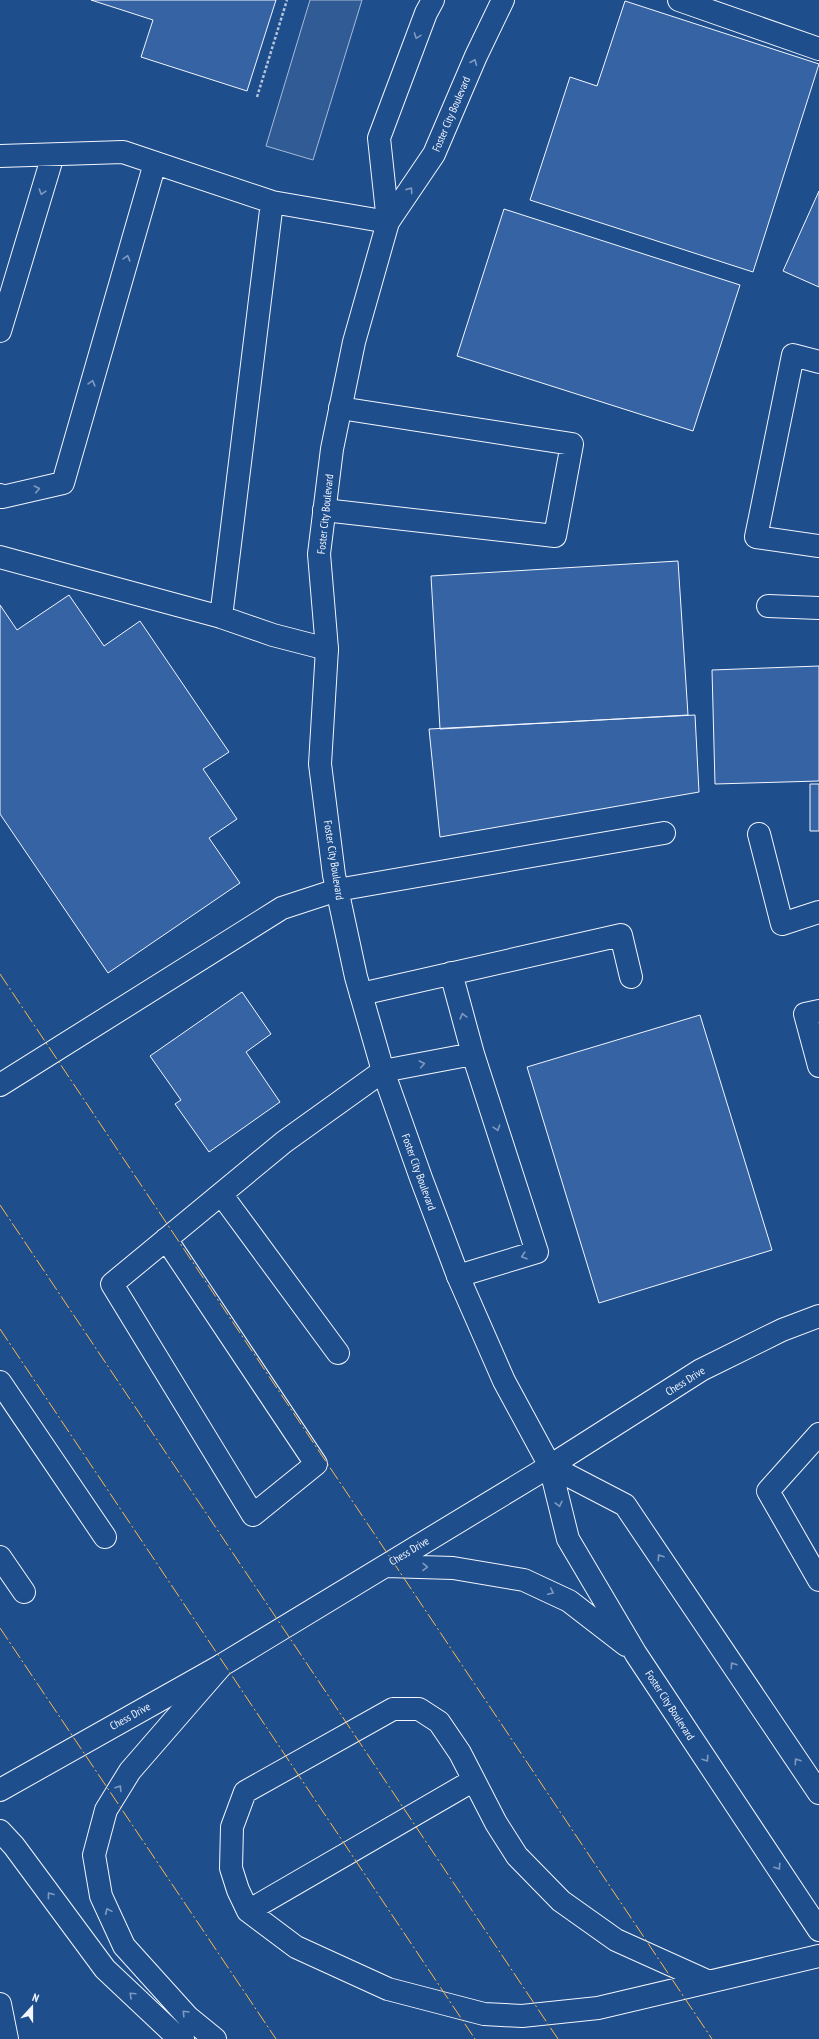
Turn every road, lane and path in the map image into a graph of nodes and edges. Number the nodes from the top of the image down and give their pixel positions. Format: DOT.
graph roads {
  1 [pos="288,0"];
  2 [pos="433,0"];
  3 [pos="503,0"];
  4 [pos="679,0"];
  5 [pos="819,49"];
  6 [pos="257,97"];
  7 [pos="53,155"];
  8 [pos="0,156"];
  9 [pos="155,163"];
  10 [pos="272,202"];
  11 [pos="388,222"];
  12 [pos="0,331"];
  13 [pos="819,362"];
  14 [pos="340,408"];
  15 [pos="0,495"];
  16 [pos="324,510"];
  17 [pos="819,546"];
  18 [pos="0,557"];
  19 [pos="768,606"];
  20 [pos="819,608"];
  21 [pos="220,617"];
  22 [pos="327,649"];
  23 [pos="664,833"];
  24 [pos="759,834"];
  25 [pos="337,890"];
  26 [pos="819,912"];
  27 [pos="451,973"];
  28 [pos="631,977"];
  29 [pos="361,994"];
  30 [pos="819,1011"];
  31 [pos="473,1054"];
  32 [pos="819,1066"];
  33 [pos="383,1071"];
  34 [pos="0,1085"];
  35 [pos="220,1194"];
  36 [pos="166,1239"];
  37 [pos="458,1276"];
  38 [pos="819,1316"];
  39 [pos="338,1353"];
  40 [pos="0,1382"];
  41 [pos="819,1434"];
  42 [pos="550,1466"];
  43 [pos="105,1538"];
  44 [pos="0,1557"];
  45 [pos="386,1566"];
  46 [pos="819,1580"];
  47 [pos="24,1592"];
  48 [pos="636,1654"];
  49 [pos="222,1665"];
  50 [pos="474,1780"];
  51 [pos="0,1790"];
  52 [pos="819,1794"];
  53 [pos="0,1831"];
  54 [pos="248,1911"];
  55 [pos="819,1930"];
  56 [pos="819,1956"];
  57 [pos="707,1981"];
  58 [pos="0,2004"];
  59 [pos="0,2027"];
  60 [pos="4,2039"];
  61 [pos="8,2039"];
  62 [pos="183,2039"];
  63 [pos="215,2039"];
  1 -- 6 [label="path"];
  2 -- 11 [label="main road, Foster City Boulevard, one-way"];
  11 -- 3 [label="main road, Foster City Boulevard, one-way"];
  4 -- 5 [label="main road"];
  7 -- 8 [label="main road"];
  7 -- 9 [label="main road"];
  7 -- 12 [label="main road, one-way"];
  9 -- 10 [label="main road"];
  15 -- 9 [label="main road, one-way"];
  10 -- 11 [label="main road"];
  10 -- 21 [label="main road"];
  11 -- 14 [label="main road, Foster City Boulevard"];
  13 -- 17 [label="main road"];
  14 -- 16 [label="main road, Foster City Boulevard"];
  14 -- 16 [label="main road"];
  16 -- 22 [label="main road, Foster City Boulevard"];
  18 -- 21 [label="main road"];
  19 -- 20 [label="main road"];
  21 -- 22 [label="main road"];
  22 -- 25 [label="main road, Foster City Boulevard"];
  23 -- 25 [label="main road"];
  24 -- 26 [label="main road"];
  25 -- 29 [label="main road, Foster City Boulevard"];
  25 -- 34 [label="main road"];
  27 -- 28 [label="main road"];
  27 -- 29 [label="main road"];
  31 -- 27 [label="main road, one-way"];
  29 -- 33 [label="main road, Foster City Boulevard"];
  30 -- 32 [label="main road"];
  33 -- 31 [label="main road, one-way"];
  31 -- 37 [label="main road, one-way"];
  33 -- 35 [label="main road"];
  33 -- 37 [label="main road, Foster City Boulevard"];
  35 -- 36 [label="main road"];
  35 -- 39 [label="main road"];
  36 -- 36 [label="main road"];
  37 -- 42 [label="main road, Foster City Boulevard"];
  38 -- 42 [label="main road, Chess Drive"];
  40 -- 43 [label="main road"];
  41 -- 46 [label="main road"];
  42 -- 45 [label="main road, Chess Drive"];
  42 -- 48 [label="main road, Foster City Boulevard, one-way"];
  52 -- 42 [label="main road, one-way"];
  44 -- 47 [label="main road"];
  45 -- 48 [label="main road, one-way"];
  45 -- 49 [label="main road, Chess Drive"];
  48 -- 55 [label="main road, Foster City Boulevard, one-way"];
  49 -- 51 [label="main road, Chess Drive"];
  63 -- 49 [label="main road, one-way"];
  50 -- 54 [label="main road"];
  50 -- 54 [label="main road"];
  50 -- 57 [label="main road"];
  62 -- 53 [label="main road, one-way"];
  54 -- 57 [label="main road"];
  56 -- 57 [label="main road"];
  58 -- 61 [label="main road"];
  59 -- 60 [label="main road"];
}
